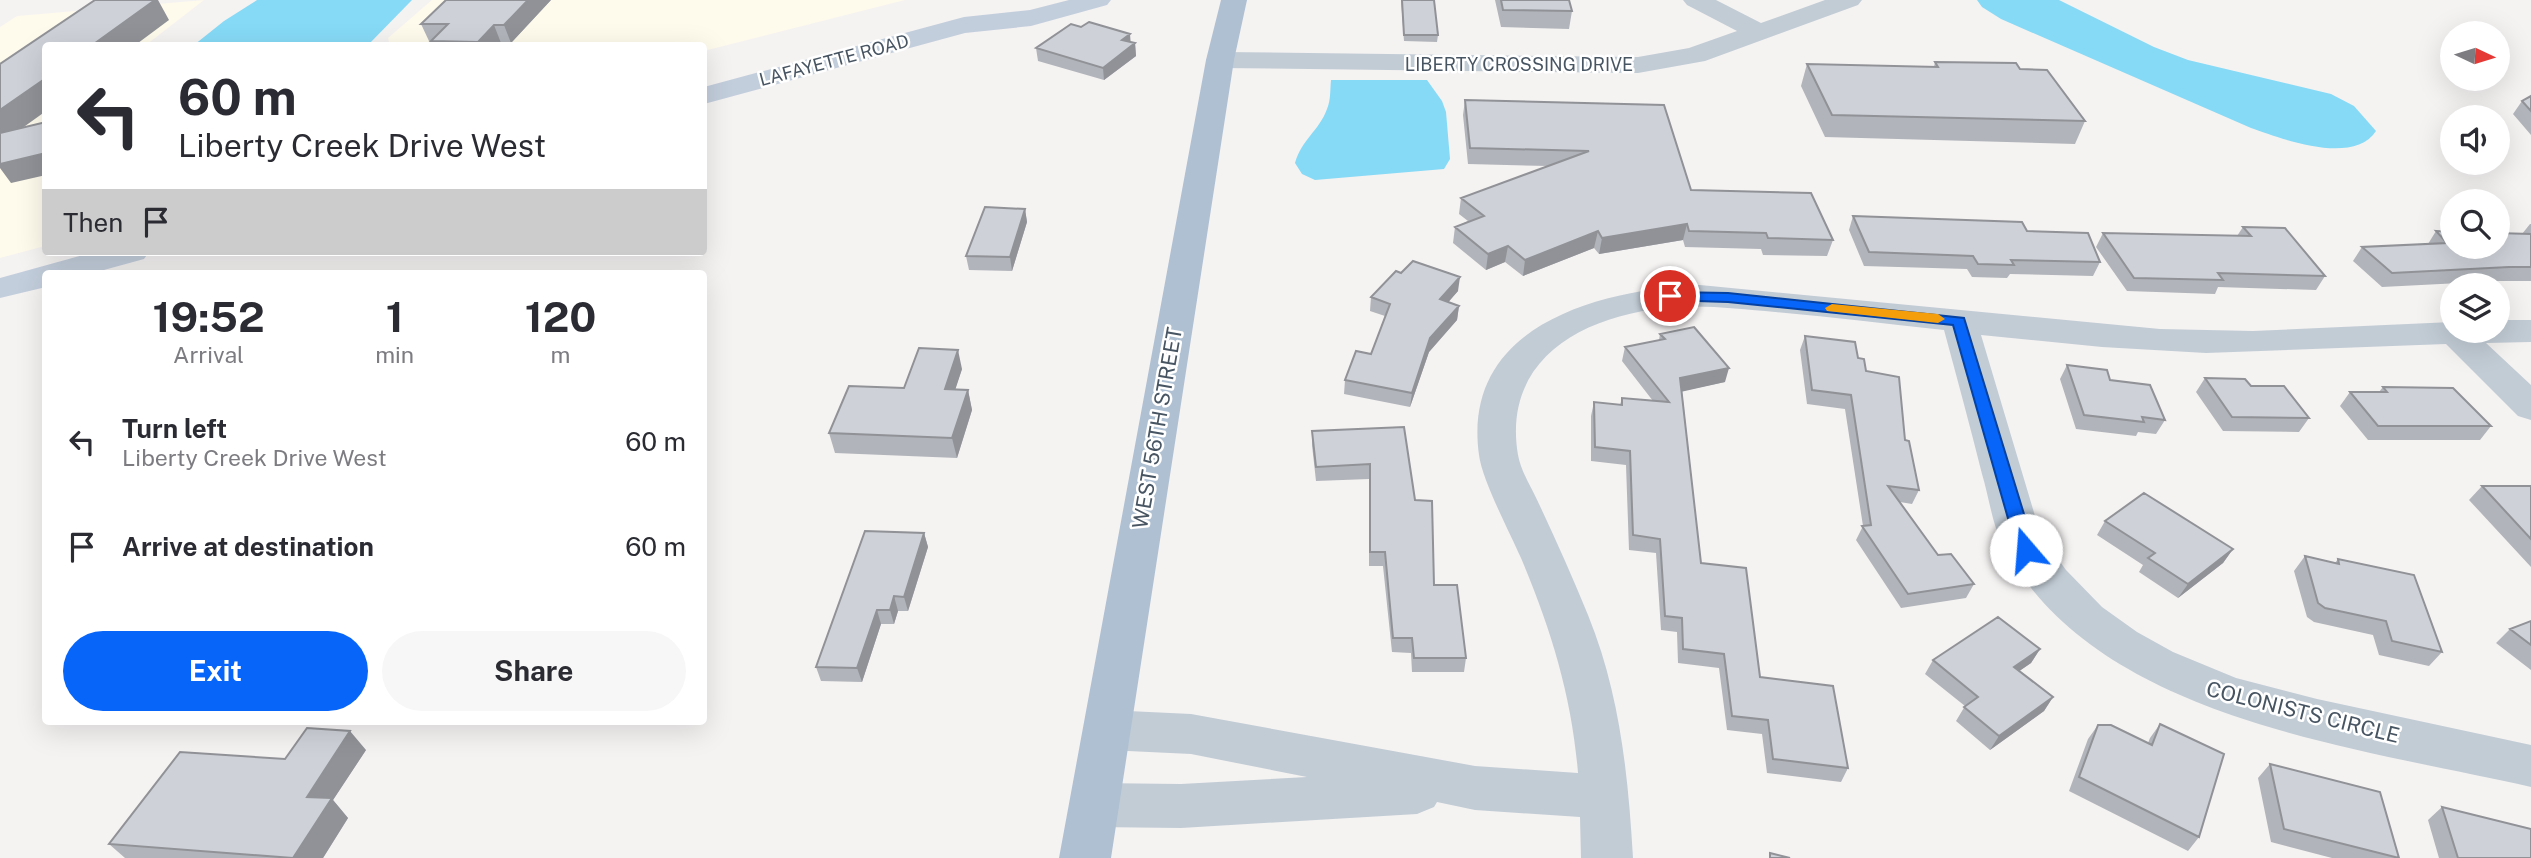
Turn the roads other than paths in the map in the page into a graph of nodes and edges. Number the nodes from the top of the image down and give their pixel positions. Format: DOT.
graph roads {
  1 [pos="1012,0"];
  2 [pos="1098,0"];
  3 [pos="1234,0"];
  4 [pos="1696,0"];
  5 [pos="1849,0"];
  6 [pos="964,25"];
  7 [pos="1761,33"];
  8 [pos="1220,60"];
  9 [pos="707,95"];
  10 [pos="117,256"];
  11 [pos="66,270"];
  12 [pos="42,277"];
  13 [pos="0,288"];
  14 [pos="1959,321"];
  15 [pos="2531,331"];
  16 [pos="2510,332"];
  17 [pos="2440,334"];
  18 [pos="2465,343"];
  19 [pos="2531,408"];
  20 [pos="1107,730"];
  21 [pos="2531,766"];
  22 [pos="1475,788"];
  23 [pos="1605,797"];
  24 [pos="1094,805"];
  25 [pos="1085,858"];
  26 [pos="1607,858"];
  1 -- 6 [label="main road, LAFAYETTE ROAD"];
  2 -- 6 [label="main road, LAFAYETTE ROAD"];
  3 -- 8 [label="main road, WEST 56TH STREET"];
  4 -- 7 [label="street"];
  5 -- 7 [label="street, LIBERTY CROSSING DRIVE"];
  6 -- 9 [label="main road, LAFAYETTE ROAD"];
  7 -- 8 [label="street, LIBERTY CROSSING DRIVE"];
  8 -- 20 [label="main road, WEST 56TH STREET"];
  10 -- 11 [label="main road"];
  12 -- 13 [label="main road"];
  14 -- 17 [label="street"];
  14 -- 21 [label="street, COLONISTS CIRCLE"];
  14 -- 23 [label="street"];
  15 -- 16 [label="street"];
  18 -- 19 [label="street"];
  20 -- 22 [label="street"];
  20 -- 24 [label="main road, WEST 56TH STREET"];
  22 -- 23 [label="street"];
  22 -- 24 [label="street"];
  23 -- 26 [label="street"];
  24 -- 25 [label="main road, WEST 56TH STREET"];
}
